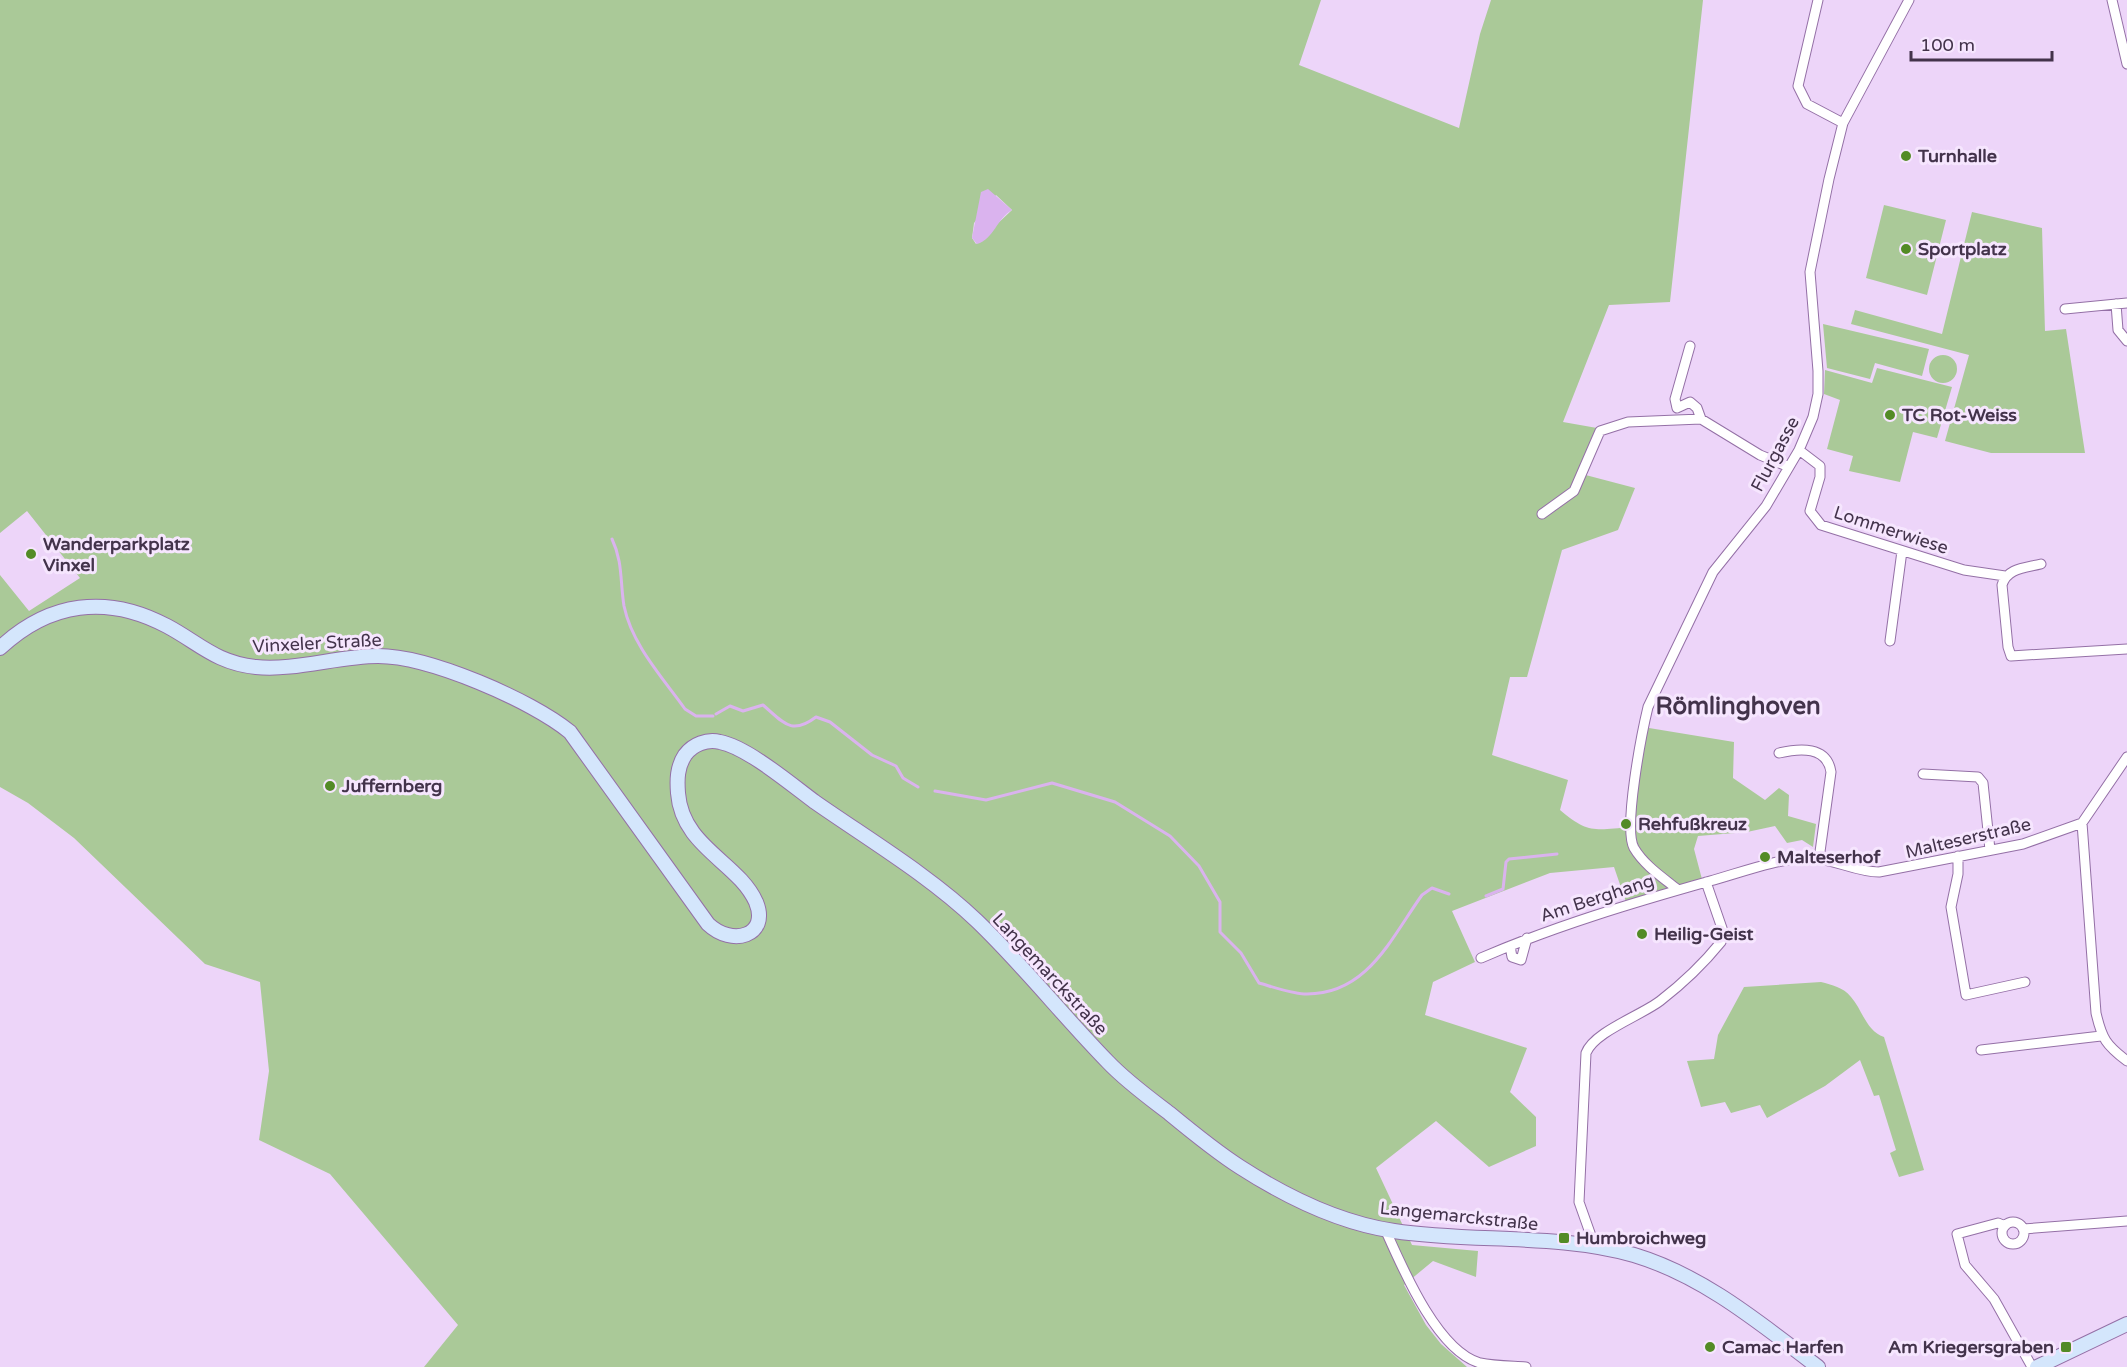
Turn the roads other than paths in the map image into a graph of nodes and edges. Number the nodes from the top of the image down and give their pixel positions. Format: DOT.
graph roads {
  1 [pos="1818,0"];
  2 [pos="1909,0"];
  3 [pos="2112,0"];
  4 [pos="2127,64"];
  5 [pos="1843,123"];
  6 [pos="2127,303"];
  7 [pos="2116,304"];
  8 [pos="2065,309"];
  9 [pos="2127,341"];
  10 [pos="1690,346"];
  11 [pos="1677,408"];
  12 [pos="1680,418"];
  13 [pos="1701,419"];
  14 [pos="1799,450"];
  15 [pos="1789,467"];
  16 [pos="1542,514"];
  17 [pos="1902,551"];
  18 [pos="2041,564"];
  19 [pos="2005,576"];
  20 [pos="1890,641"];
  21 [pos="0,648"];
  22 [pos="2127,649"];
  23 [pos="1779,753"];
  24 [pos="2127,758"];
  25 [pos="593,761"];
  26 [pos="1923,774"];
  27 [pos="2082,823"];
  28 [pos="1990,849"];
  29 [pos="1958,856"];
  30 [pos="1819,859"];
  31 [pos="1706,882"];
  32 [pos="1677,889"];
  33 [pos="1527,939"];
  34 [pos="1510,946"];
  35 [pos="1480,958"];
  36 [pos="2025,982"];
  37 [pos="2101,1036"];
  38 [pos="1981,1050"];
  39 [pos="2127,1061"];
  40 [pos="2127,1221"];
  41 [pos="2005,1226"];
  42 [pos="1385,1229"];
  43 [pos="2023,1229"];
  44 [pos="1595,1247"];
  45 [pos="2127,1324"];
  46 [pos="1526,1367"];
  47 [pos="1818,1367"];
  48 [pos="2032,1367"];
  49 [pos="2037,1367"];
  1 -- 5 [label="street"];
  2 -- 5 [label="street, Flurgasse"];
  3 -- 4 [label="street"];
  5 -- 14 [label="street, Flurgasse"];
  6 -- 7 [label="street"];
  7 -- 8 [label="street"];
  7 -- 9 [label="street"];
  10 -- 11 [label="street"];
  11 -- 12 [label="street"];
  11 -- 13 [label="street"];
  12 -- 13 [label="street"];
  12 -- 16 [label="street"];
  13 -- 15 [label="street"];
  14 -- 15 [label="street, Flurgasse"];
  14 -- 17 [label="street, Lommerwiese"];
  15 -- 32 [label="street, Flurgasse"];
  17 -- 19 [label="street, Lommerwiese"];
  17 -- 20 [label="street"];
  18 -- 19 [label="street, Lommerwiese"];
  19 -- 22 [label="street"];
  21 -- 25 [label="main road, Vinxeler Straße"];
  23 -- 30 [label="street"];
  24 -- 27 [label="street"];
  25 -- 42 [label="main road, Langemarckstraße"];
  26 -- 28 [label="street"];
  27 -- 28 [label="street, Malteserstraße"];
  27 -- 37 [label="street"];
  28 -- 29 [label="street, Malteserstraße"];
  29 -- 30 [label="street, Malteserstraße"];
  29 -- 36 [label="street"];
  30 -- 31 [label="street, Malteserstraße"];
  31 -- 32 [label="street, Malteserstraße"];
  31 -- 44 [label="street"];
  32 -- 33 [label="street, Am Berghang"];
  33 -- 34 [label="street, Am Berghang"];
  33 -- 34 [label="street, Am Berghang"];
  34 -- 35 [label="street, Am Berghang"];
  37 -- 38 [label="street"];
  37 -- 39 [label="street"];
  40 -- 43 [label="street"];
  41 -- 43 [label="street"];
  41 -- 43 [label="street"];
  41 -- 48 [label="street"];
  42 -- 44 [label="main road, Langemarckstraße"];
  42 -- 46 [label="street"];
  44 -- 47 [label="main road, Langemarckstraße"];
  45 -- 49 [label="main road"];
}
